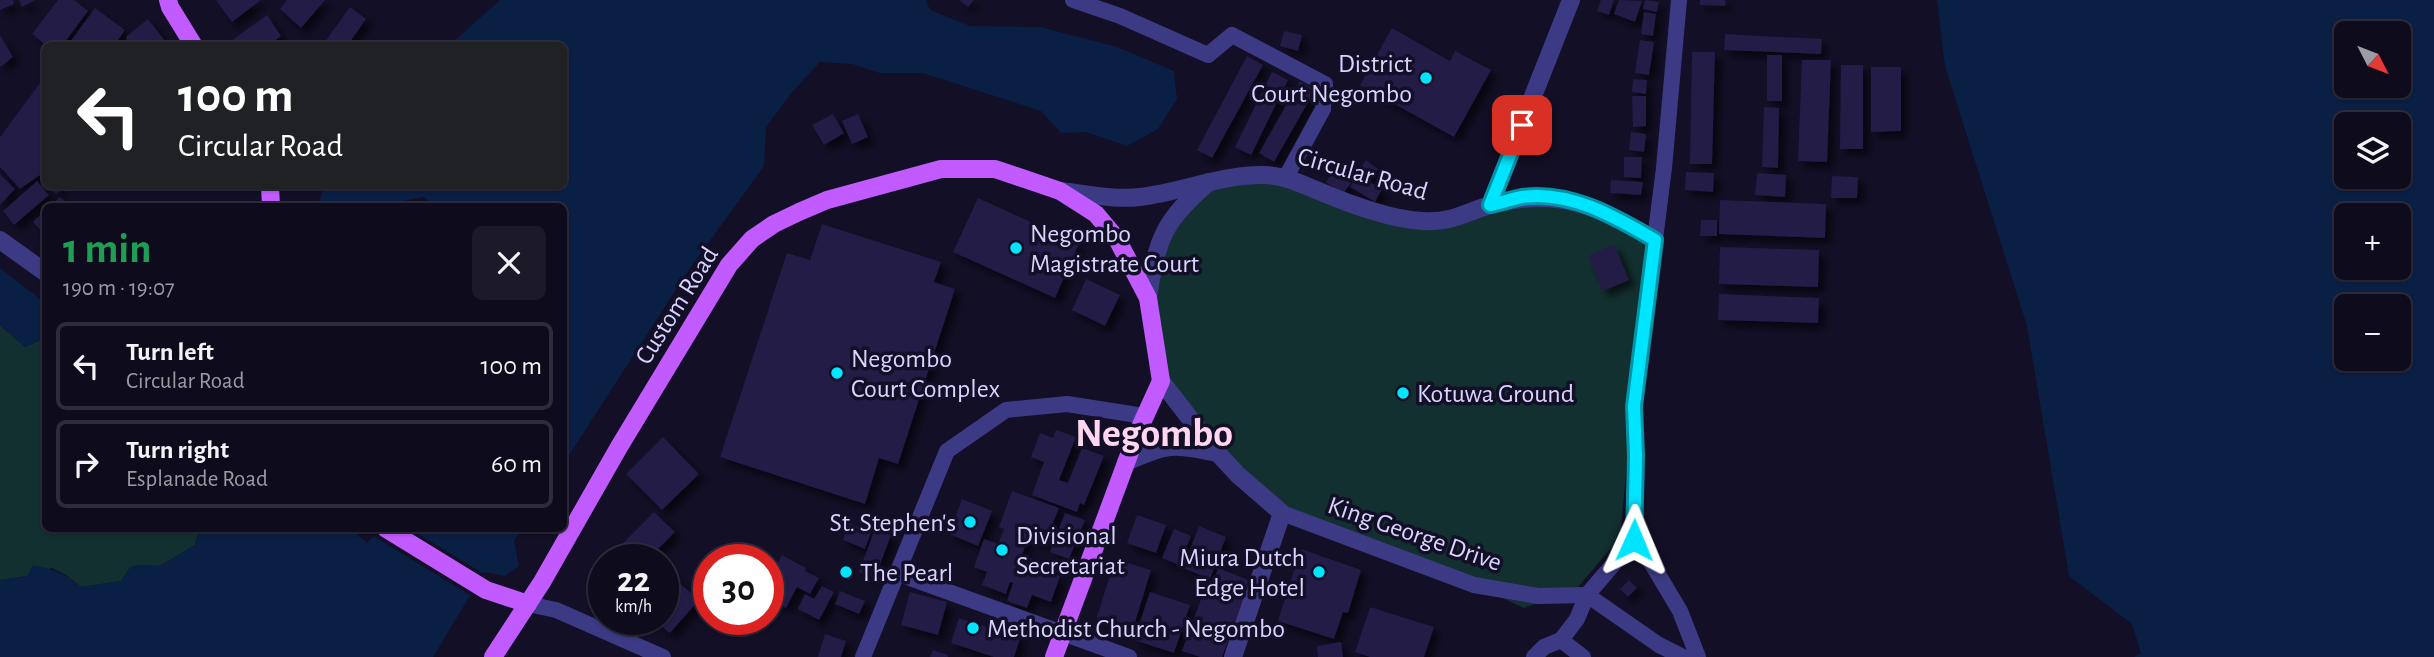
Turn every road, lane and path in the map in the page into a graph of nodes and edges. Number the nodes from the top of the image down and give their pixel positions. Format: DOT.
graph roads {
  1 [pos="168,0"];
  2 [pos="1073,0"];
  3 [pos="1571,0"];
  4 [pos="1679,0"];
  5 [pos="192,42"];
  6 [pos="1286,177"];
  7 [pos="1212,180"];
  8 [pos="1060,191"];
  9 [pos="1490,205"];
  10 [pos="0,240"];
  11 [pos="1655,240"];
  12 [pos="42,271"];
  13 [pos="1148,298"];
  14 [pos="1161,381"];
  15 [pos="1144,416"];
  16 [pos="1217,453"];
  17 [pos="1126,462"];
  18 [pos="1282,513"];
  19 [pos="392,532"];
  20 [pos="1634,540"];
  21 [pos="899,574"];
  22 [pos="1587,595"];
  23 [pos="528,604"];
  24 [pos="1062,631"];
  25 [pos="1561,640"];
  26 [pos="493,657"];
  27 [pos="663,657"];
  28 [pos="863,657"];
  29 [pos="1054,657"];
  30 [pos="1129,657"];
  31 [pos="1233,657"];
  32 [pos="1534,657"];
  33 [pos="1583,657"];
  34 [pos="1682,657"];
  35 [pos="1698,657"];
  1 -- 5 [label="main road"];
  2 -- 6 [label="street"];
  3 -- 9 [label="street"];
  4 -- 11 [label="street"];
  6 -- 7 [label="street, Circular Road"];
  6 -- 9 [label="street, Circular Road"];
  7 -- 8 [label="street, Circular Road"];
  7 -- 13 [label="street"];
  8 -- 13 [label="main road, Custom Road"];
  8 -- 23 [label="main road, Custom Road"];
  9 -- 11 [label="street, Circular Road"];
  10 -- 12 [label="street"];
  11 -- 20 [label="street"];
  13 -- 14 [label="main road, Custom Road"];
  14 -- 15 [label="main road"];
  14 -- 16 [label="street"];
  15 -- 17 [label="main road"];
  15 -- 21 [label="street"];
  16 -- 17 [label="street"];
  16 -- 18 [label="street"];
  17 -- 24 [label="main road"];
  18 -- 22 [label="street, King George Drive"];
  18 -- 31 [label="street"];
  19 -- 23 [label="main road"];
  20 -- 22 [label="street"];
  20 -- 35 [label="street"];
  21 -- 24 [label="street"];
  21 -- 28 [label="street"];
  22 -- 25 [label="street"];
  22 -- 34 [label="street"];
  23 -- 26 [label="main road, Custom Road"];
  23 -- 27 [label="street"];
  24 -- 29 [label="main road"];
  24 -- 30 [label="street"];
  25 -- 32 [label="street"];
  25 -- 33 [label="street"];
}
